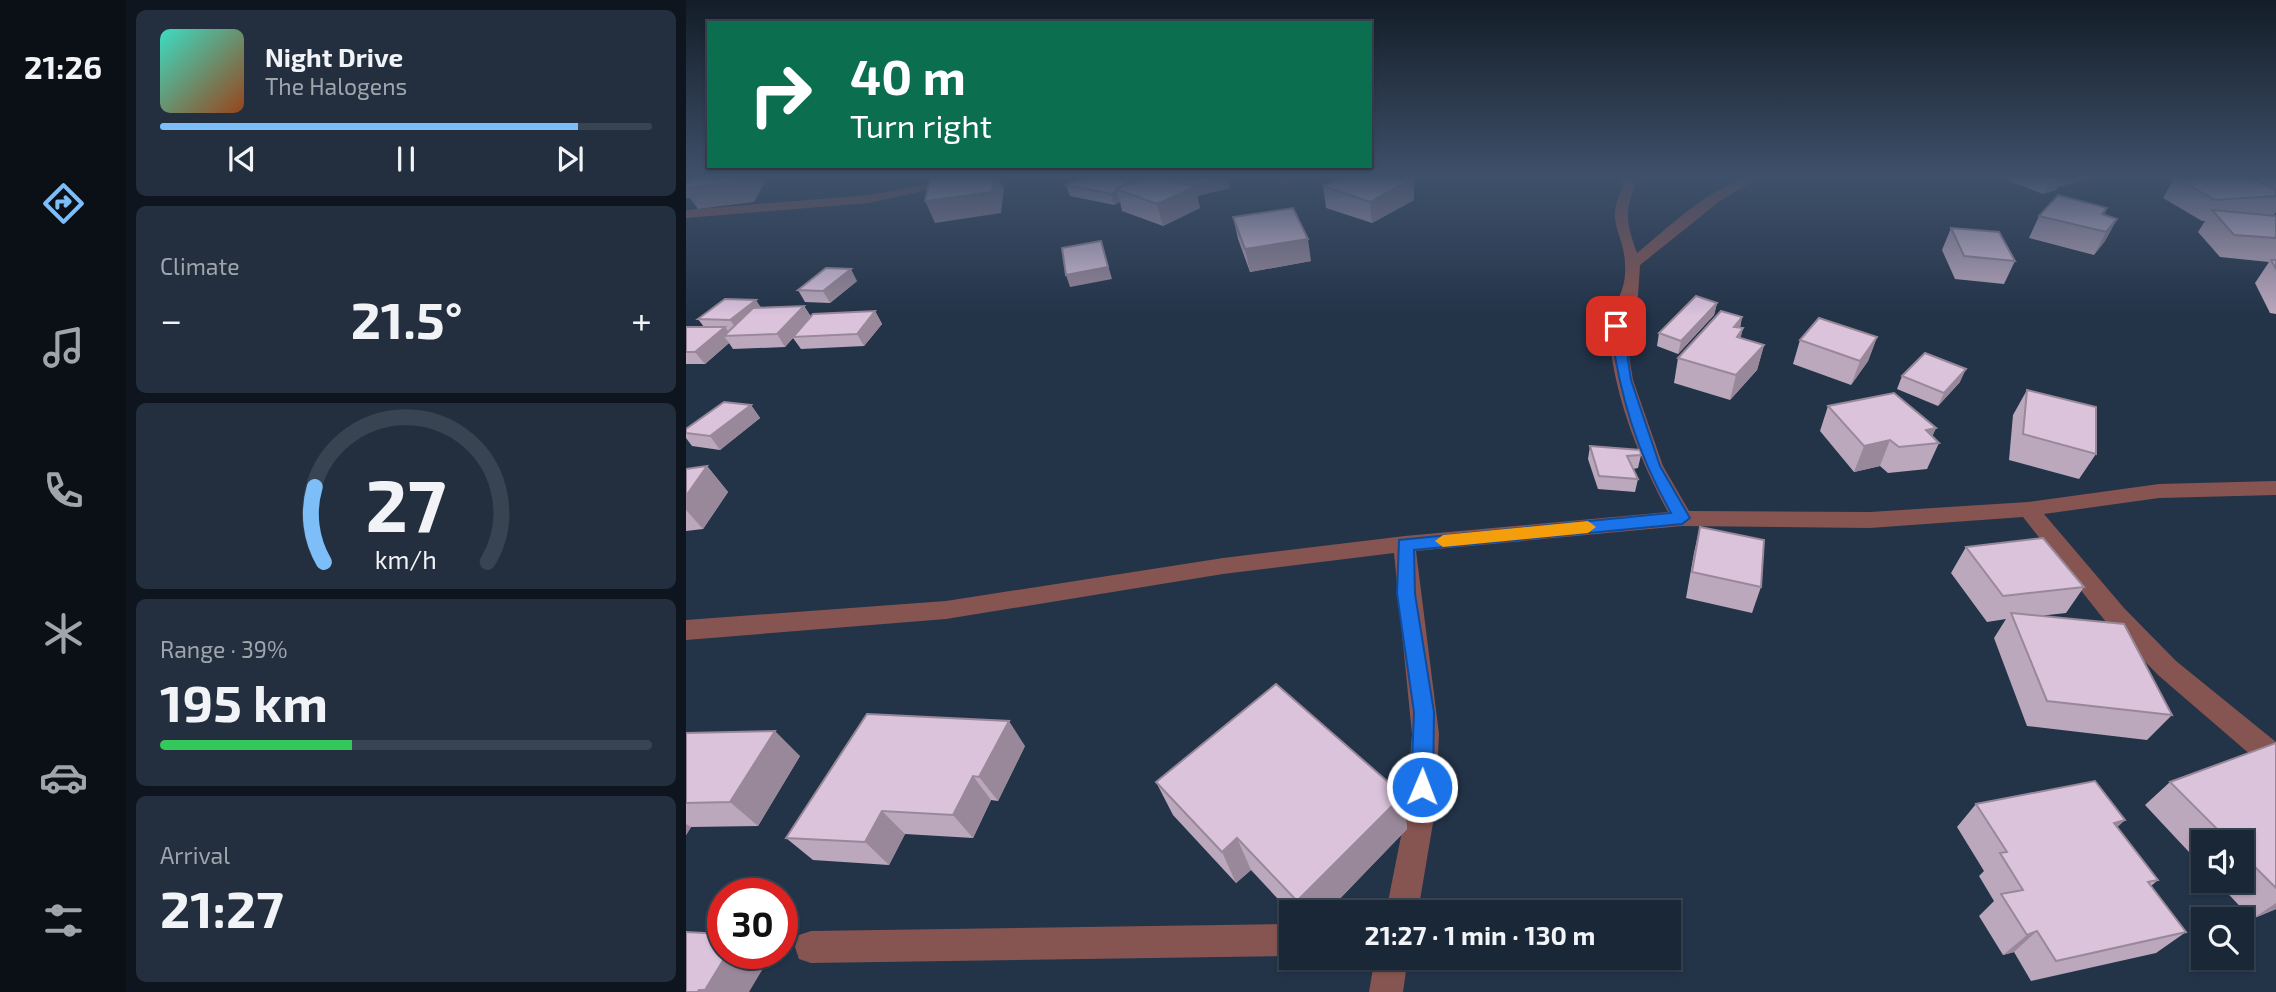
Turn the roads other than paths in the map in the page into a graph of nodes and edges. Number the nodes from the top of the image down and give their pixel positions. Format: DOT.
graph roads {
  1 [pos="1622,224"];
  2 [pos="1682,224"];
  3 [pos="1633,263"];
  4 [pos="2276,488"];
  5 [pos="2028,509"];
  6 [pos="1682,518"];
  7 [pos="1405,544"];
  8 [pos="686,630"];
  9 [pos="2276,759"];
  10 [pos="1405,900"];
  11 [pos="1279,940"];
  12 [pos="811,947"];
  13 [pos="1390,970"];
  14 [pos="1386,992"];
  1 -- 3 [label="street"];
  2 -- 3 [label="street"];
  3 -- 6 [label="street"];
  4 -- 5 [label="street"];
  5 -- 6 [label="street"];
  5 -- 9 [label="street"];
  6 -- 7 [label="street"];
  7 -- 8 [label="street"];
  7 -- 10 [label="street"];
  11 -- 12 [label="street"];
  13 -- 14 [label="street"];
}
